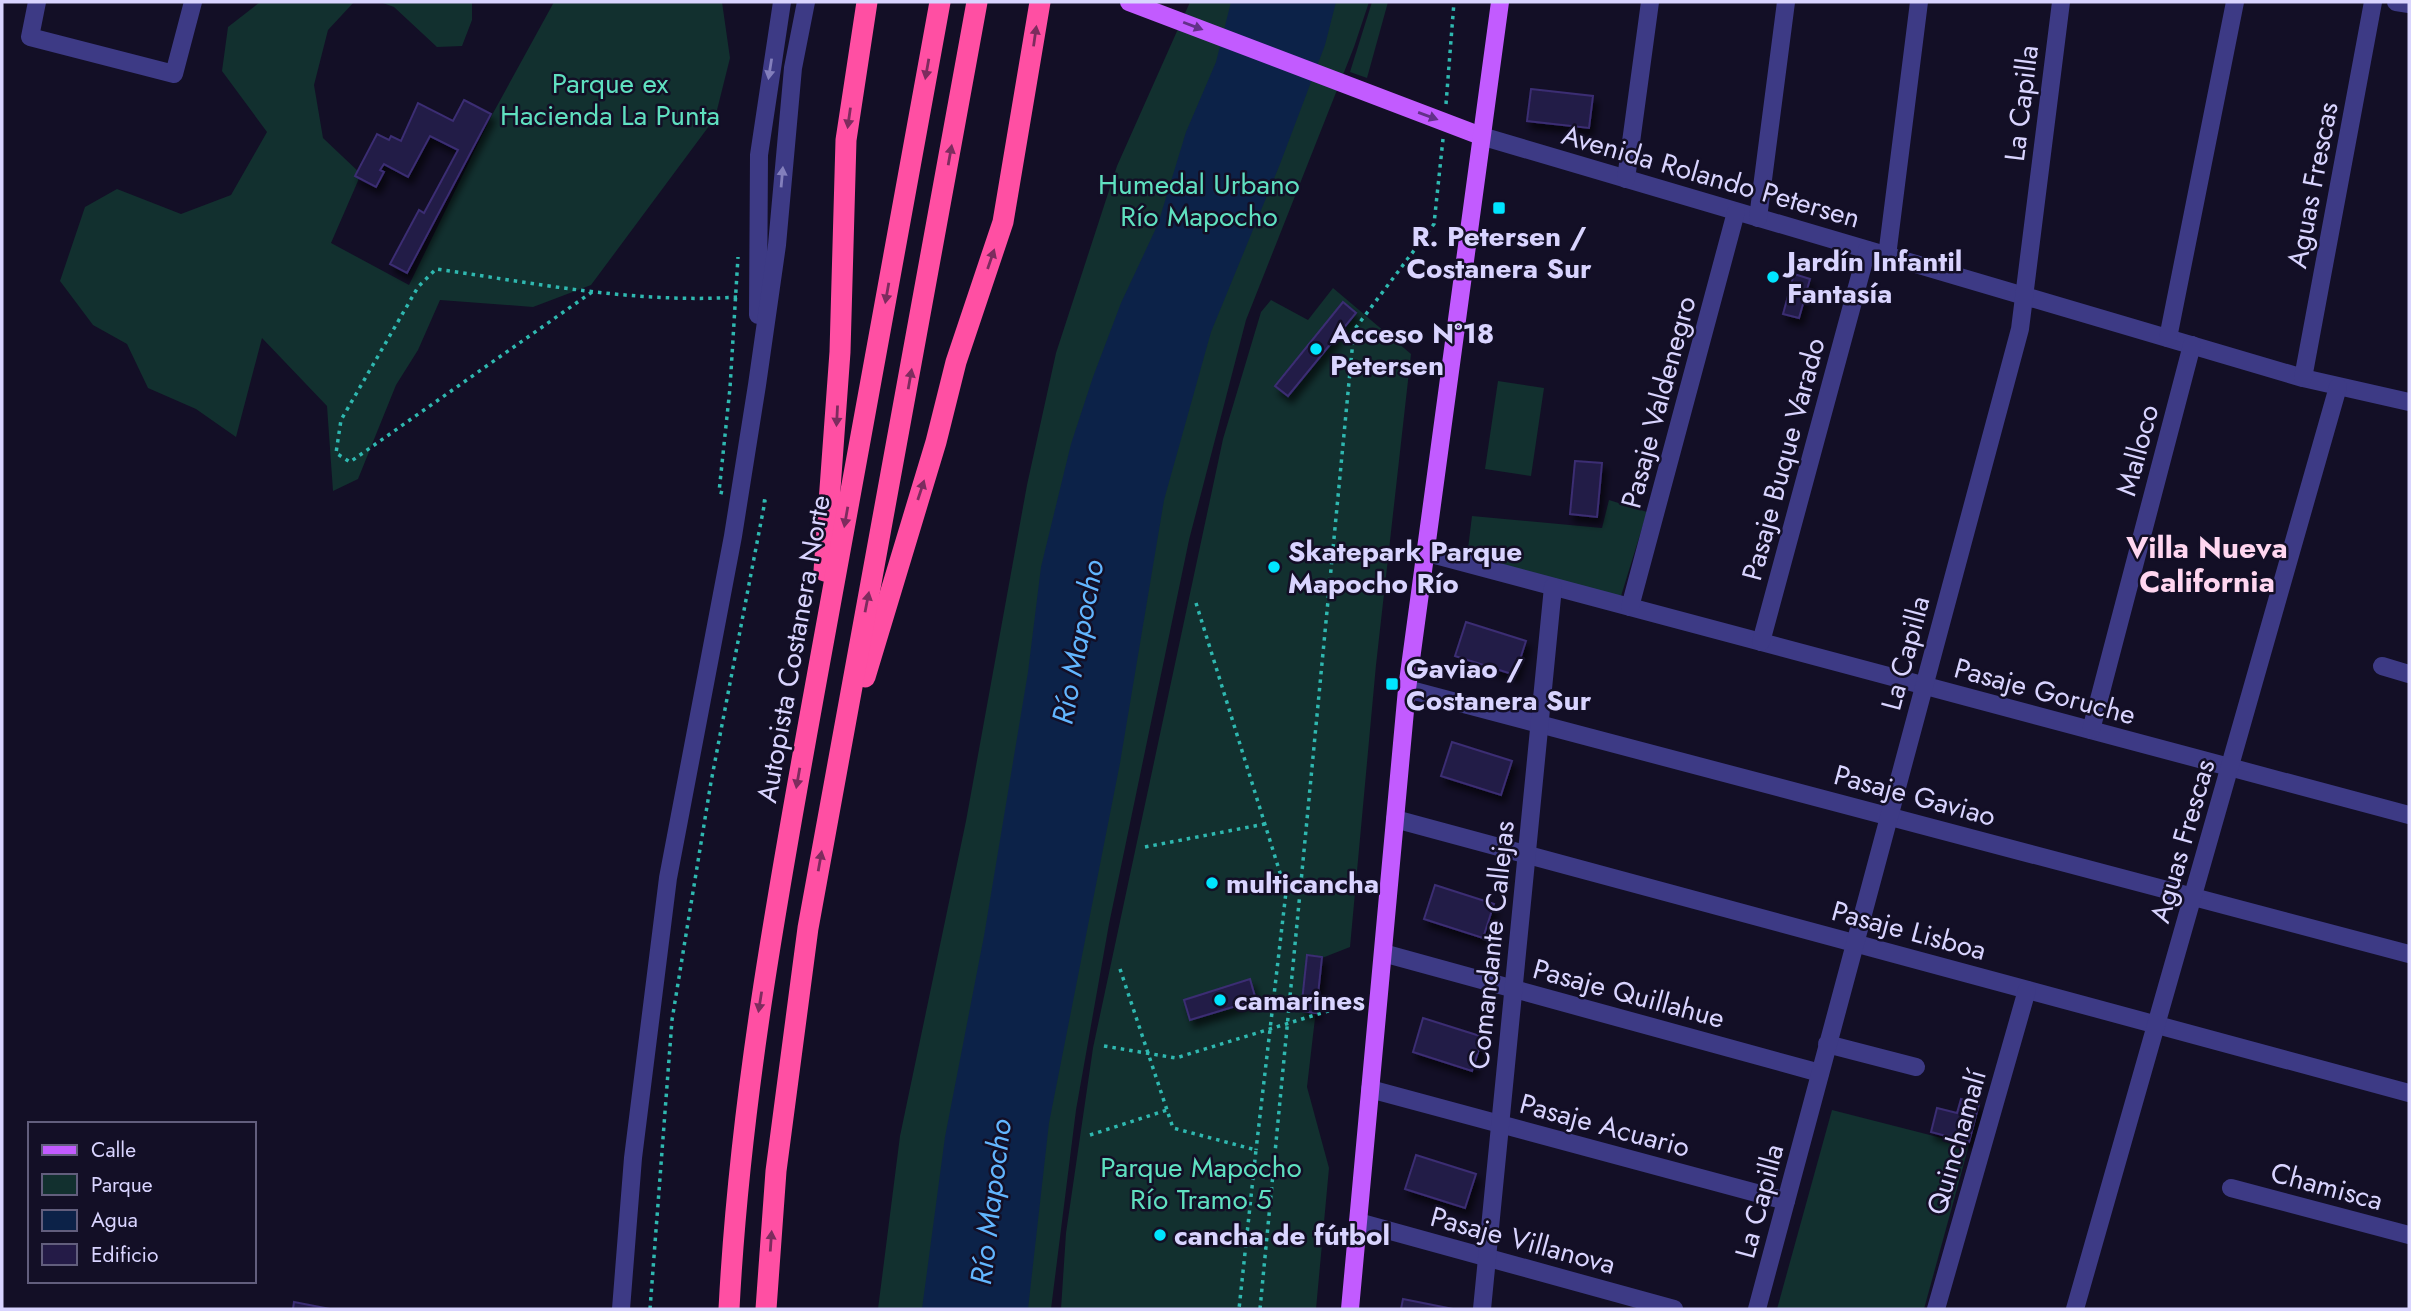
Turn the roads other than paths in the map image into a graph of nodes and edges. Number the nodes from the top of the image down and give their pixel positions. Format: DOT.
graph roads {
  1 [pos="37,2"];
  2 [pos="193,2"];
  3 [pos="782,2"];
  4 [pos="806,2"];
  5 [pos="867,2"];
  6 [pos="940,2"];
  7 [pos="1040,2"];
  8 [pos="1129,2"];
  9 [pos="1500,2"];
  10 [pos="1650,2"];
  11 [pos="1786,2"];
  12 [pos="1919,2"];
  13 [pos="2061,2"];
  14 [pos="2235,2"];
  15 [pos="2373,2"];
  16 [pos="2396,2"];
  17 [pos="2409,4"];
  18 [pos="975,11"];
  19 [pos="1481,136"];
  20 [pos="1626,179"];
  21 [pos="1736,212"];
  22 [pos="1758,218"];
  23 [pos="1867,250"];
  24 [pos="1887,256"];
  25 [pos="2025,295"];
  26 [pos="2168,338"];
  27 [pos="2192,345"];
  28 [pos="2303,378"];
  29 [pos="757,385"];
  30 [pos="2338,387"];
  31 [pos="2409,402"];
  32 [pos="1424,552"];
  33 [pos="1553,587"];
  34 [pos="1630,607"];
  35 [pos="1761,642"];
  36 [pos="2382,666"];
  37 [pos="2409,674"];
  38 [pos="1923,685"];
  39 [pos="1407,689"];
  40 [pos="811,711"];
  41 [pos="1539,722"];
  42 [pos="2091,730"];
  43 [pos="840,741"];
  44 [pos="2231,767"];
  45 [pos="1888,814"];
  46 [pos="2409,815"];
  47 [pos="1395,820"];
  48 [pos="1527,854"];
  49 [pos="2194,896"];
  50 [pos="1854,943"];
  51 [pos="1383,953"];
  52 [pos="2409,954"];
  53 [pos="1514,989"];
  54 [pos="2027,989"];
  55 [pos="2157,1024"];
  56 [pos="1827,1044"];
  57 [pos="1916,1067"];
  58 [pos="1820,1073"];
  59 [pos="1370,1090"];
  60 [pos="2409,1093"];
  61 [pos="1500,1124"];
  62 [pos="2231,1188"];
  63 [pos="1786,1201"];
  64 [pos="1358,1222"];
  65 [pos="2409,1235"];
  66 [pos="1487,1257"];
  67 [pos="621,1309"];
  68 [pos="729,1309"];
  69 [pos="766,1309"];
  70 [pos="1350,1309"];
  71 [pos="1482,1309"];
  72 [pos="1674,1309"];
  73 [pos="1757,1309"];
  74 [pos="1936,1309"];
  75 [pos="2075,1309"];
  1 -- 2 [label="street"];
  3 -- 29 [label="street, one-way"];
  29 -- 4 [label="street, one-way"];
  5 -- 40 [label="highway, one-way"];
  6 -- 40 [label="highway, Autopista Costanera Norte, one-way"];
  43 -- 7 [label="highway, one-way"];
  8 -- 19 [label="main road, Avenida Rolando Petersen, one-way"];
  9 -- 19 [label="main road"];
  10 -- 20 [label="street"];
  11 -- 22 [label="street"];
  12 -- 24 [label="street"];
  13 -- 25 [label="street, La Capilla"];
  14 -- 26 [label="street"];
  15 -- 28 [label="street, Aguas Frescas"];
  16 -- 17 [label="street"];
  43 -- 18 [label="highway, one-way"];
  19 -- 20 [label="street, Avenida Rolando Petersen"];
  19 -- 32 [label="main road"];
  20 -- 21 [label="street, Avenida Rolando Petersen"];
  21 -- 22 [label="street, Avenida Rolando Petersen"];
  21 -- 34 [label="street, Pasaje Valdenegro"];
  22 -- 23 [label="street, Avenida Rolando Petersen"];
  23 -- 24 [label="street, Avenida Rolando Petersen"];
  23 -- 35 [label="street, Pasaje Buque Varado"];
  24 -- 25 [label="street, Avenida Rolando Petersen"];
  25 -- 26 [label="street, Avenida Rolando Petersen"];
  25 -- 38 [label="street, La Capilla"];
  26 -- 27 [label="street, Avenida Rolando Petersen"];
  27 -- 28 [label="street, Avenida Rolando Petersen"];
  27 -- 42 [label="street, Malloco"];
  28 -- 30 [label="street, Avenida Rolando Petersen"];
  29 -- 67 [label="street"];
  30 -- 31 [label="street, Avenida Rolando Petersen"];
  30 -- 44 [label="street, Aguas Frescas"];
  32 -- 33 [label="street, Pasaje Goruche"];
  32 -- 39 [label="main road"];
  33 -- 34 [label="street, Pasaje Goruche"];
  33 -- 41 [label="street, Comandante Callejas"];
  34 -- 35 [label="street, Pasaje Goruche"];
  35 -- 38 [label="street, Pasaje Goruche"];
  36 -- 37 [label="street"];
  38 -- 42 [label="street, Pasaje Goruche"];
  38 -- 45 [label="street, La Capilla"];
  39 -- 41 [label="street, Pasaje Gaviao"];
  39 -- 47 [label="main road"];
  40 -- 68 [label="highway, Autopista Costanera Norte, one-way"];
  41 -- 45 [label="street, Pasaje Gaviao"];
  41 -- 48 [label="street, Comandante Callejas"];
  42 -- 44 [label="street, Pasaje Goruche"];
  69 -- 43 [label="highway, one-way"];
  44 -- 46 [label="street, Pasaje Goruche"];
  44 -- 49 [label="street, Aguas Frescas"];
  45 -- 49 [label="street, Pasaje Gaviao"];
  45 -- 50 [label="street, La Capilla"];
  47 -- 48 [label="street, Pasaje Lisboa"];
  47 -- 51 [label="main road"];
  48 -- 50 [label="street, Pasaje Lisboa"];
  48 -- 53 [label="street, Comandante Callejas"];
  49 -- 52 [label="street, Pasaje Gaviao"];
  49 -- 55 [label="street, Aguas Frescas"];
  50 -- 54 [label="street, Pasaje Lisboa"];
  50 -- 56 [label="street, La Capilla"];
  51 -- 53 [label="street, Pasaje Quillahue"];
  51 -- 59 [label="main road"];
  53 -- 58 [label="street, Pasaje Quillahue"];
  53 -- 61 [label="street, Comandante Callejas"];
  54 -- 55 [label="street, Pasaje Lisboa"];
  54 -- 74 [label="street, Quinchamalí"];
  55 -- 60 [label="street, Pasaje Lisboa"];
  55 -- 75 [label="street, Aguas Frescas"];
  56 -- 57 [label="street"];
  56 -- 58 [label="street, La Capilla"];
  58 -- 63 [label="street, La Capilla"];
  59 -- 61 [label="street, Pasaje Acuario"];
  59 -- 64 [label="main road"];
  61 -- 63 [label="street, Pasaje Acuario"];
  61 -- 66 [label="street, Comandante Callejas"];
  62 -- 65 [label="street, Chamisca"];
  63 -- 73 [label="street, La Capilla"];
  64 -- 66 [label="street, Pasaje Villanova"];
  64 -- 70 [label="main road"];
  66 -- 71 [label="street, Comandante Callejas"];
  66 -- 72 [label="street, Pasaje Villanova"];
}
